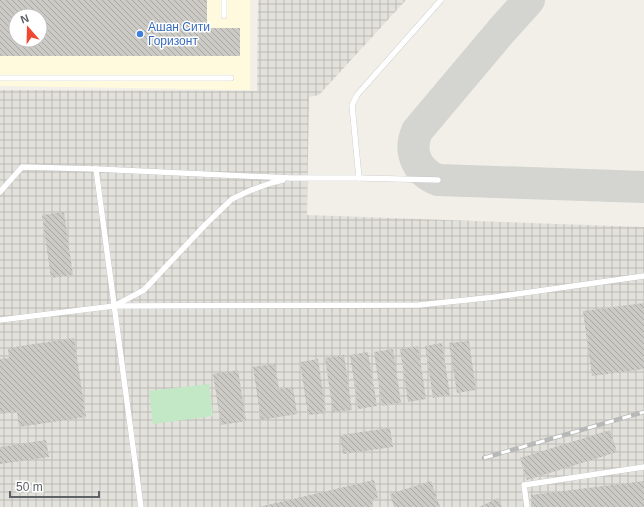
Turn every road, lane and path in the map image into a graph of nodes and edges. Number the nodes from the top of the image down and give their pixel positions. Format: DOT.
graph roads {
  1 [pos="224,0"];
  2 [pos="441,0"];
  3 [pos="224,16"];
  4 [pos="0,78"];
  5 [pos="231,78"];
  6 [pos="96,169"];
  7 [pos="290,178"];
  8 [pos="359,178"];
  9 [pos="438,180"];
  10 [pos="0,192"];
  11 [pos="644,276"];
  12 [pos="114,306"];
  13 [pos="0,320"];
  14 [pos="644,467"];
  15 [pos="141,507"];
  16 [pos="527,507"];
  1 -- 3 [label="lane"];
  2 -- 8 [label="lane"];
  4 -- 5 [label="lane"];
  6 -- 7 [label="lane"];
  6 -- 10 [label="lane"];
  6 -- 12 [label="lane"];
  7 -- 8 [label="lane"];
  7 -- 12 [label="lane"];
  8 -- 9 [label="lane"];
  11 -- 12 [label="lane"];
  12 -- 13 [label="lane"];
  12 -- 15 [label="lane"];
  14 -- 16 [label="lane"];
}
